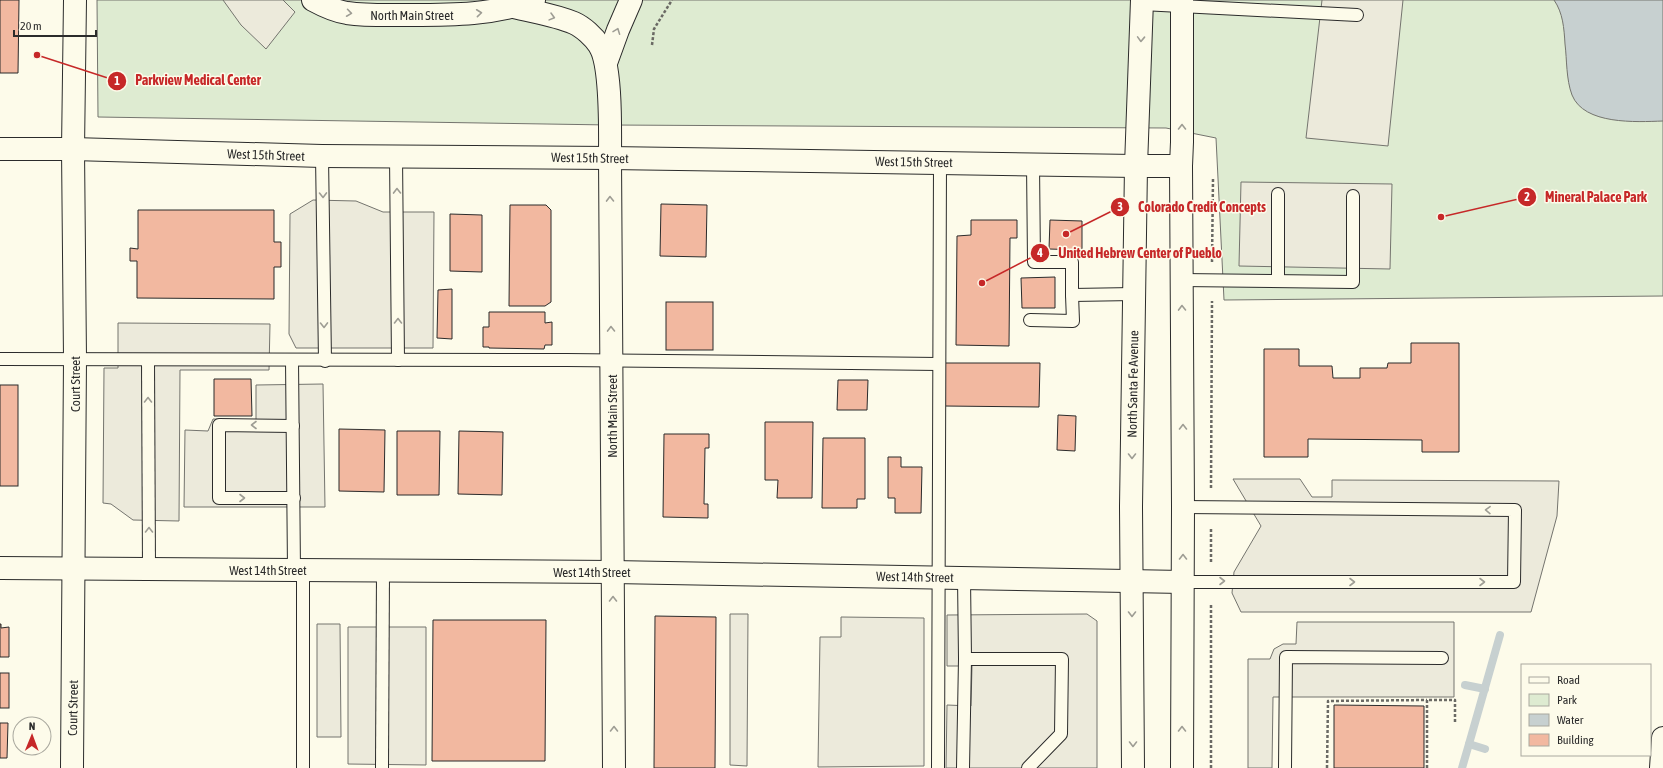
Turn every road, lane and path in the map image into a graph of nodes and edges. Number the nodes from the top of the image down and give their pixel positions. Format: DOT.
graph roads {
  1 [pos="75,0"];
  2 [pos="313,0"];
  3 [pos="631,0"];
  4 [pos="672,0"];
  5 [pos="1142,2"];
  6 [pos="1182,3"];
  7 [pos="524,4"];
  8 [pos="1357,15"];
  9 [pos="652,45"];
  10 [pos="606,63"];
  11 [pos="0,149"];
  12 [pos="73,149"];
  13 [pos="322,156"];
  14 [pos="396,156"];
  15 [pos="610,158"];
  16 [pos="940,162"];
  17 [pos="1033,164"];
  18 [pos="1136,166"];
  19 [pos="1181,166"];
  20 [pos="1212,179"];
  21 [pos="1278,194"];
  22 [pos="1353,196"];
  23 [pos="1181,280"];
  24 [pos="1212,280"];
  25 [pos="1278,281"];
  26 [pos="1134,294"];
  27 [pos="1072,295"];
  28 [pos="1030,320"];
  29 [pos="0,359"];
  30 [pos="75,359"];
  31 [pos="148,360"];
  32 [pos="292,360"];
  33 [pos="325,360"];
  34 [pos="398,360"];
  35 [pos="611,361"];
  36 [pos="939,364"];
  37 [pos="293,426"];
  38 [pos="294,498"];
  39 [pos="1183,507"];
  40 [pos="1211,507"];
  41 [pos="0,568"];
  42 [pos="74,569"];
  43 [pos="149,569"];
  44 [pos="298,570"];
  45 [pos="384,570"];
  46 [pos="613,572"];
  47 [pos="938,577"];
  48 [pos="964,578"];
  49 [pos="1132,581"];
  50 [pos="1211,581"];
  51 [pos="1183,582"];
  52 [pos="1442,658"];
  53 [pos="965,659"];
  54 [pos="1427,700"];
  55 [pos="1455,723"];
  56 [pos="1663,738"];
  57 [pos="72,768"];
  58 [pos="303,768"];
  59 [pos="382,768"];
  60 [pos="614,768"];
  61 [pos="938,768"];
  62 [pos="963,768"];
  63 [pos="1028,768"];
  64 [pos="1133,768"];
  65 [pos="1182,768"];
  66 [pos="1211,768"];
  67 [pos="1285,768"];
  68 [pos="1327,768"];
  69 [pos="1427,768"];
  70 [pos="1661,768"];
  1 -- 12 [label="main road, Court Street"];
  2 -- 7 [label="main road, North Main Street, one-way"];
  10 -- 3 [label="main road, North Main Street, one-way"];
  4 -- 9 [label="path"];
  5 -- 6 [label="lane"];
  5 -- 18 [label="main road, North Santa Fe Avenue, one-way"];
  6 -- 8 [label="lane"];
  19 -- 6 [label="main road, one-way"];
  7 -- 10 [label="main road, North Main Street, one-way"];
  10 -- 15 [label="main road, North Main Street"];
  11 -- 12 [label="main road, West 15th Street"];
  12 -- 13 [label="main road, West 15th Street"];
  12 -- 30 [label="main road, Court Street"];
  13 -- 14 [label="main road, West 15th Street"];
  13 -- 33 [label="lane, one-way"];
  14 -- 15 [label="main road, West 15th Street"];
  34 -- 14 [label="lane, one-way"];
  15 -- 16 [label="main road, West 15th Street"];
  35 -- 15 [label="main road, North Main Street, one-way"];
  16 -- 17 [label="main road, West 15th Street"];
  16 -- 36 [label="lane"];
  17 -- 18 [label="main road, West 15th Street"];
  17 -- 27 [label="lane"];
  18 -- 19 [label="main road, West 15th Street"];
  18 -- 26 [label="main road, North Santa Fe Avenue"];
  19 -- 23 [label="main road"];
  20 -- 24 [label="path"];
  21 -- 25 [label="lane"];
  22 -- 25 [label="lane"];
  23 -- 24 [label="lane"];
  39 -- 23 [label="main road, one-way"];
  24 -- 25 [label="lane"];
  24 -- 40 [label="path"];
  26 -- 27 [label="lane"];
  26 -- 49 [label="main road, North Santa Fe Avenue, one-way"];
  27 -- 28 [label="lane"];
  29 -- 30 [label="lane"];
  30 -- 31 [label="lane"];
  30 -- 42 [label="main road, Court Street"];
  31 -- 32 [label="lane"];
  43 -- 31 [label="lane, one-way"];
  32 -- 33 [label="lane"];
  32 -- 37 [label="lane"];
  33 -- 34 [label="lane"];
  34 -- 35 [label="lane"];
  35 -- 36 [label="lane"];
  35 -- 46 [label="main road, North Main Street"];
  36 -- 47 [label="lane"];
  37 -- 38 [label="lane"];
  37 -- 38 [label="lane, one-way"];
  38 -- 44 [label="lane"];
  39 -- 40 [label="lane"];
  51 -- 39 [label="main road, one-way"];
  40 -- 50 [label="path"];
  50 -- 40 [label="lane, one-way"];
  41 -- 42 [label="main road, West 14th Street"];
  42 -- 43 [label="main road, West 14th Street"];
  42 -- 57 [label="main road, Court Street"];
  43 -- 44 [label="main road, West 14th Street"];
  44 -- 45 [label="main road, West 14th Street"];
  44 -- 58 [label="lane"];
  45 -- 46 [label="main road, West 14th Street"];
  45 -- 59 [label="lane"];
  46 -- 47 [label="main road, West 14th Street"];
  60 -- 46 [label="main road, North Main Street, one-way"];
  47 -- 48 [label="main road, West 14th Street"];
  47 -- 61 [label="lane"];
  48 -- 49 [label="main road, West 14th Street"];
  48 -- 53 [label="lane"];
  49 -- 51 [label="main road, West 14th Street"];
  49 -- 64 [label="main road, North Santa Fe Avenue, one-way"];
  50 -- 51 [label="lane"];
  50 -- 66 [label="path"];
  65 -- 51 [label="main road, one-way"];
  52 -- 67 [label="lane"];
  53 -- 62 [label="lane"];
  53 -- 63 [label="lane"];
  54 -- 55 [label="path"];
  54 -- 68 [label="path"];
  54 -- 69 [label="path"];
  56 -- 70 [label="main road"];
}
